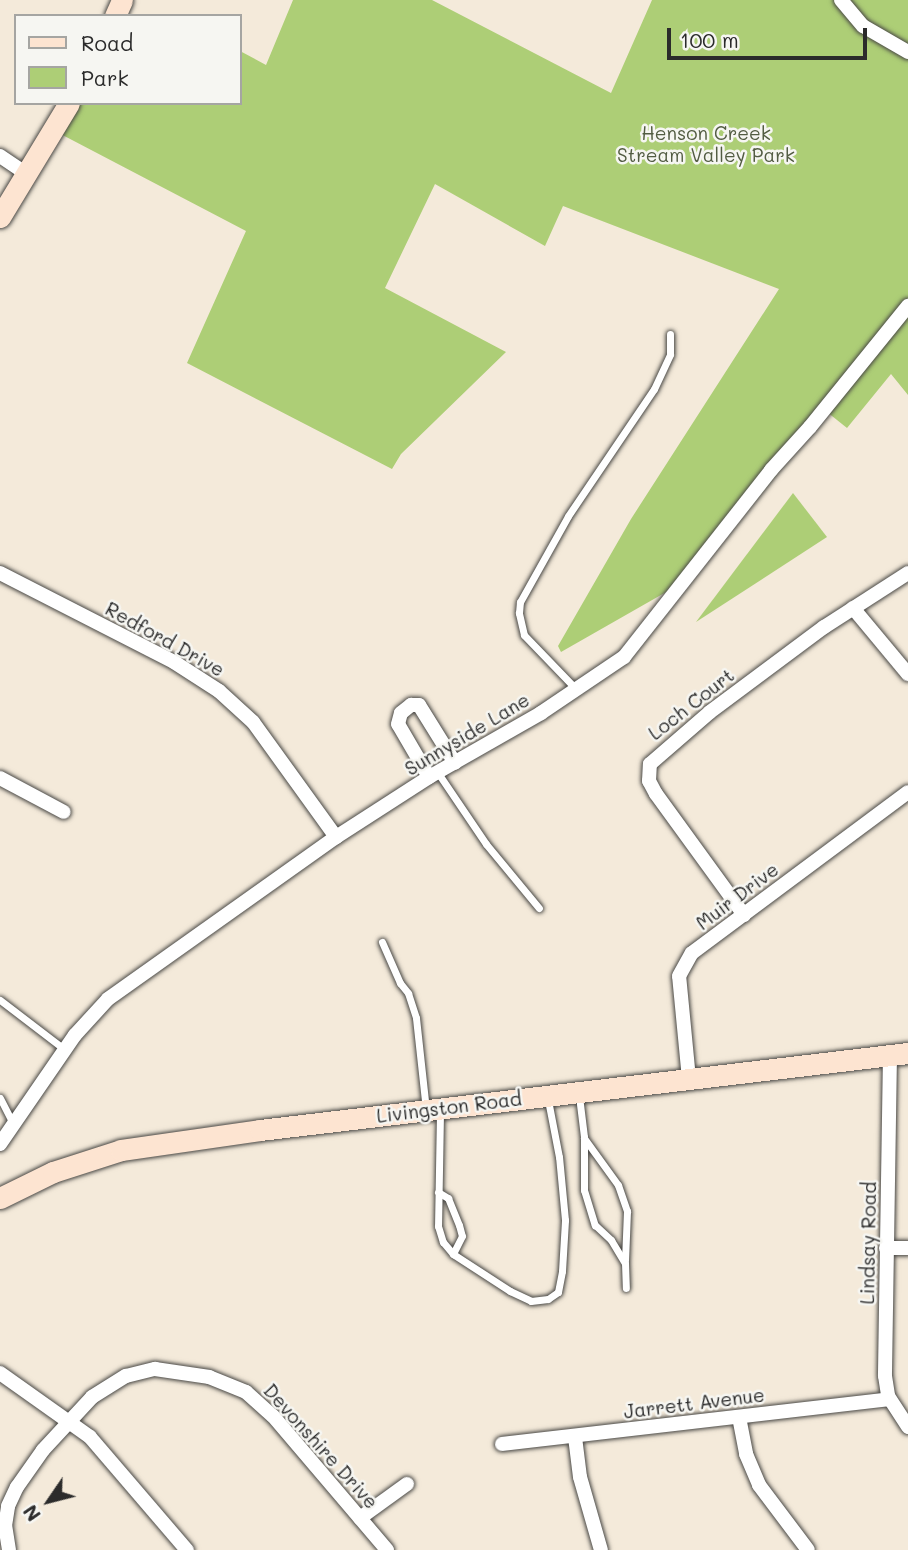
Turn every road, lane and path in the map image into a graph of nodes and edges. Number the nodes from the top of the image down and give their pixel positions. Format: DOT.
graph roads {
  1 [pos="841,0"];
  2 [pos="908,52"];
  3 [pos="68,105"];
  4 [pos="0,156"];
  5 [pos="28,174"];
  6 [pos="0,217"];
  7 [pos="908,306"];
  8 [pos="670,334"];
  9 [pos="0,573"];
  10 [pos="908,573"];
  11 [pos="853,608"];
  12 [pos="907,672"];
  13 [pos="577,689"];
  14 [pos="455,764"];
  15 [pos="433,775"];
  16 [pos="0,778"];
  17 [pos="908,792"];
  18 [pos="64,813"];
  19 [pos="336,837"];
  20 [pos="539,908"];
  21 [pos="744,915"];
  22 [pos="382,942"];
  23 [pos="0,1000"];
  24 [pos="65,1050"];
  25 [pos="899,1054"];
  26 [pos="689,1079"];
  27 [pos="578,1092"];
  28 [pos="547,1096"];
  29 [pos="0,1098"];
  30 [pos="433,1109"];
  31 [pos="13,1124"];
  32 [pos="584,1137"];
  33 [pos="0,1144"];
  34 [pos="438,1192"];
  35 [pos="0,1198"];
  36 [pos="886,1248"];
  37 [pos="908,1248"];
  38 [pos="453,1254"];
  39 [pos="625,1263"];
  40 [pos="626,1288"];
  41 [pos="0,1373"];
  42 [pos="890,1399"];
  43 [pos="739,1417"];
  44 [pos="67,1421"];
  45 [pos="908,1427"];
  46 [pos="575,1437"];
  47 [pos="502,1444"];
  48 [pos="407,1483"];
  49 [pos="360,1518"];
  50 [pos="9,1550"];
  51 [pos="187,1550"];
  52 [pos="387,1550"];
  53 [pos="601,1550"];
  54 [pos="808,1550"];
  1 -- 2 [label="street"];
  3 -- 5 [label="main road"];
  4 -- 5 [label="street"];
  5 -- 6 [label="main road"];
  7 -- 13 [label="street, Sunnyside Lane"];
  8 -- 13 [label="lane"];
  9 -- 19 [label="street, Redford Drive"];
  10 -- 11 [label="street, Loch Court"];
  11 -- 12 [label="street"];
  11 -- 21 [label="street, Loch Court"];
  13 -- 14 [label="street, Sunnyside Lane"];
  14 -- 15 [label="street, Sunnyside Lane"];
  14 -- 15 [label="street"];
  15 -- 19 [label="street, Sunnyside Lane"];
  15 -- 20 [label="lane"];
  16 -- 18 [label="street"];
  17 -- 21 [label="street, Muir Drive"];
  19 -- 24 [label="street, Sunnyside Lane"];
  21 -- 26 [label="street, Muir Drive"];
  22 -- 30 [label="lane"];
  23 -- 24 [label="lane"];
  24 -- 31 [label="street, Sunnyside Lane"];
  25 -- 26 [label="main road, Livingston Road"];
  25 -- 36 [label="street, Lindsay Road"];
  26 -- 27 [label="main road, Livingston Road"];
  27 -- 28 [label="main road, Livingston Road"];
  27 -- 32 [label="lane"];
  28 -- 30 [label="main road, Livingston Road"];
  28 -- 38 [label="lane"];
  29 -- 31 [label="lane"];
  30 -- 34 [label="lane"];
  30 -- 35 [label="main road, Livingston Road"];
  31 -- 33 [label="street, Sunnyside Lane"];
  32 -- 39 [label="lane"];
  32 -- 39 [label="lane"];
  34 -- 38 [label="lane"];
  34 -- 38 [label="lane"];
  36 -- 37 [label="street"];
  36 -- 42 [label="street, Lindsay Road"];
  39 -- 40 [label="lane"];
  41 -- 44 [label="street"];
  42 -- 43 [label="street, Jarrett Avenue"];
  42 -- 45 [label="street, Lindsay Road"];
  43 -- 46 [label="street, Jarrett Avenue"];
  43 -- 54 [label="street"];
  44 -- 49 [label="street, Devonshire Drive"];
  44 -- 50 [label="street, Devonshire Drive"];
  44 -- 51 [label="street"];
  46 -- 47 [label="street, Jarrett Avenue"];
  46 -- 53 [label="street"];
  48 -- 49 [label="street"];
  49 -- 52 [label="street, Devonshire Drive"];
}
